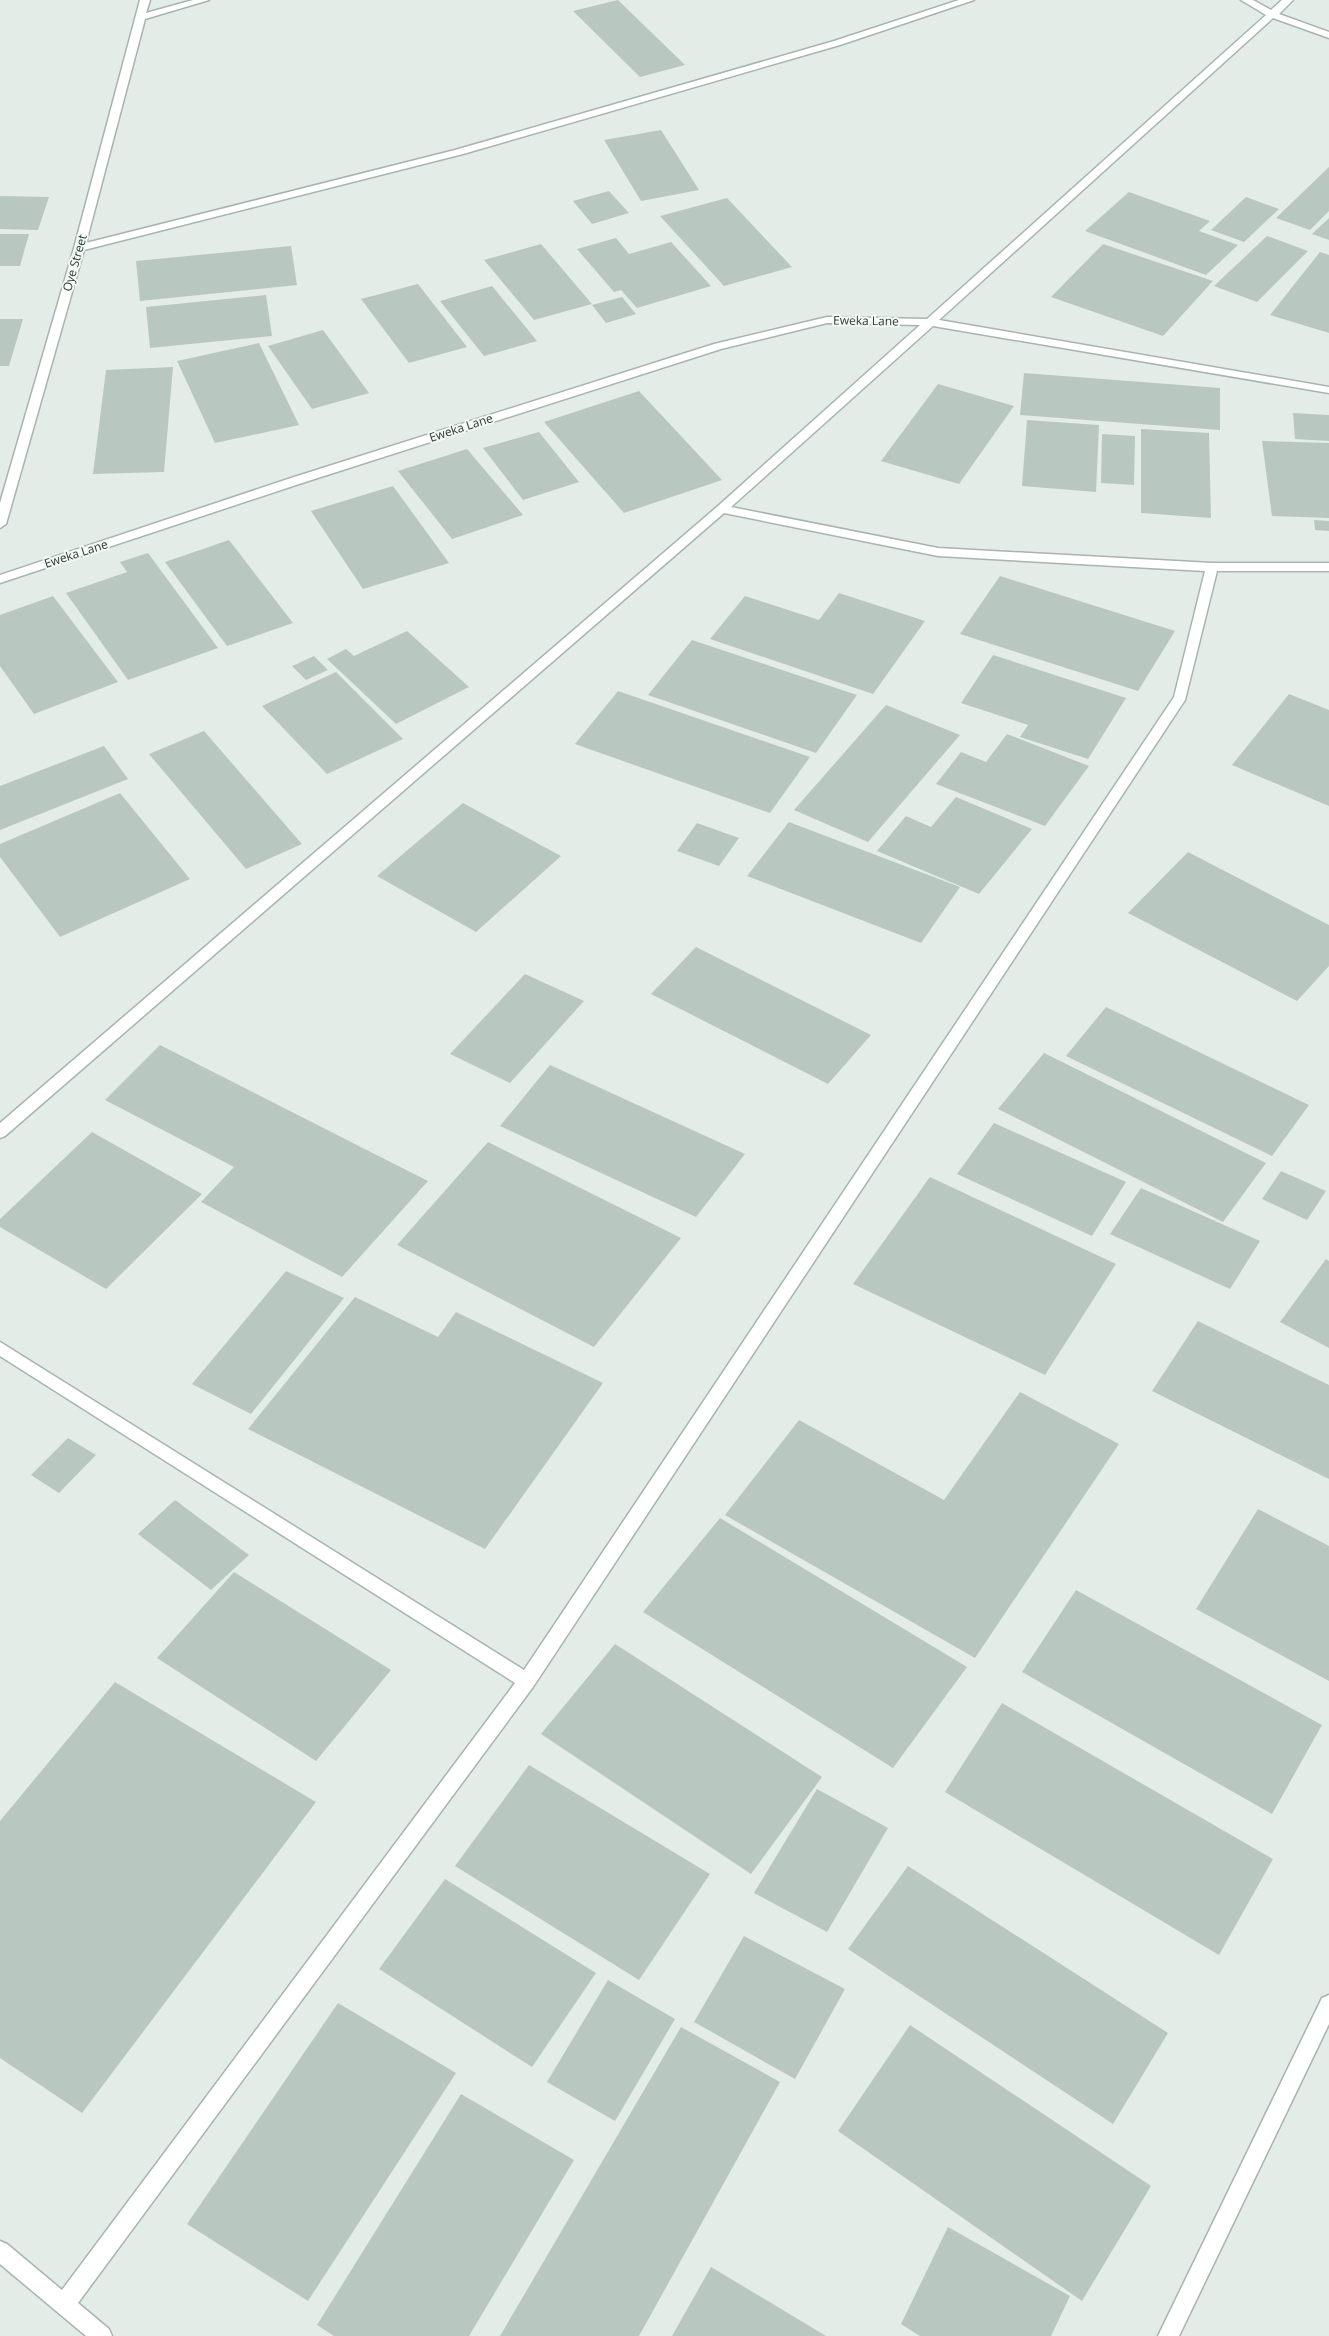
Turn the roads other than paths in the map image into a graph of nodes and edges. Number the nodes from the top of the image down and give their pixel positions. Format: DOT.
graph roads {
  1 [pos="145,0"];
  2 [pos="204,0"];
  3 [pos="969,0"];
  4 [pos="1246,0"];
  5 [pos="1288,0"];
  6 [pos="1273,15"];
  7 [pos="139,18"];
  8 [pos="1329,35"];
  9 [pos="79,248"];
  10 [pos="931,322"];
  11 [pos="1329,390"];
  12 [pos="722,509"];
  13 [pos="0,524"];
  14 [pos="1212,566"];
  15 [pos="1329,567"];
  16 [pos="0,579"];
  17 [pos="0,1132"];
  18 [pos="0,1348"];
  19 [pos="527,1681"];
  20 [pos="1329,2004"];
  21 [pos="0,2251"];
  22 [pos="65,2303"];
  23 [pos="102,2336"];
  24 [pos="1168,2336"];
  1 -- 7 [label="street, Oye Street"];
  2 -- 7 [label="street"];
  3 -- 9 [label="street"];
  4 -- 6 [label="street"];
  5 -- 6 [label="street"];
  6 -- 8 [label="street"];
  6 -- 10 [label="street"];
  7 -- 9 [label="street, Oye Street"];
  9 -- 13 [label="street, Oye Street"];
  10 -- 11 [label="street, Eweka Lane"];
  10 -- 12 [label="street"];
  10 -- 16 [label="street, Eweka Lane"];
  12 -- 14 [label="street"];
  12 -- 17 [label="street"];
  14 -- 15 [label="street"];
  14 -- 19 [label="street"];
  18 -- 19 [label="street"];
  19 -- 22 [label="street"];
  20 -- 24 [label="street"];
  21 -- 22 [label="street"];
  22 -- 23 [label="street"];
}
